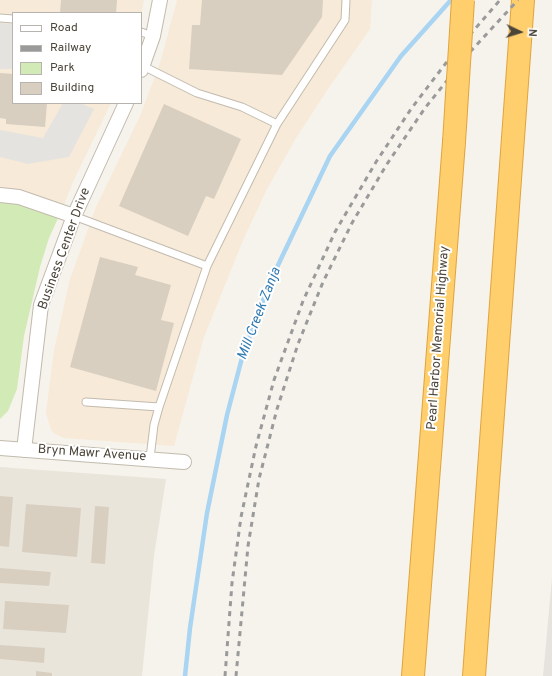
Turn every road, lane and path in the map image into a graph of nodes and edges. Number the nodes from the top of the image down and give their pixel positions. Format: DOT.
graph roads {
  1 [pos="160,0"];
  2 [pos="346,0"];
  3 [pos="463,0"];
  4 [pos="523,0"];
  5 [pos="0,18"];
  6 [pos="12,19"];
  7 [pos="147,34"];
  8 [pos="142,68"];
  9 [pos="126,104"];
  10 [pos="277,124"];
  11 [pos="0,195"];
  12 [pos="74,216"];
  13 [pos="207,266"];
  14 [pos="86,402"];
  15 [pos="159,407"];
  16 [pos="0,448"];
  17 [pos="24,450"];
  18 [pos="150,458"];
  19 [pos="184,462"];
  20 [pos="418,596"];
  21 [pos="408,676"];
  22 [pos="413,676"];
  23 [pos="474,676"];
  1 -- 7 [label="street"];
  2 -- 10 [label="lane"];
  3 -- 20 [label="highway, Pearl Harbor Memorial Highway, bridge"];
  4 -- 23 [label="highway"];
  5 -- 6 [label="lane"];
  7 -- 8 [label="street"];
  8 -- 10 [label="lane"];
  9 -- 12 [label="street, Business Center Drive"];
  10 -- 13 [label="lane"];
  11 -- 12 [label="street"];
  12 -- 13 [label="lane"];
  12 -- 17 [label="street, Business Center Drive"];
  13 -- 15 [label="lane"];
  14 -- 15 [label="lane"];
  15 -- 18 [label="lane"];
  16 -- 17 [label="street, Bryn Mawr Avenue"];
  17 -- 18 [label="street, Bryn Mawr Avenue"];
  18 -- 19 [label="street, Bryn Mawr Avenue"];
  20 -- 21 [label="highway"];
  20 -- 22 [label="highway, Pearl Harbor Memorial Highway"];
}
